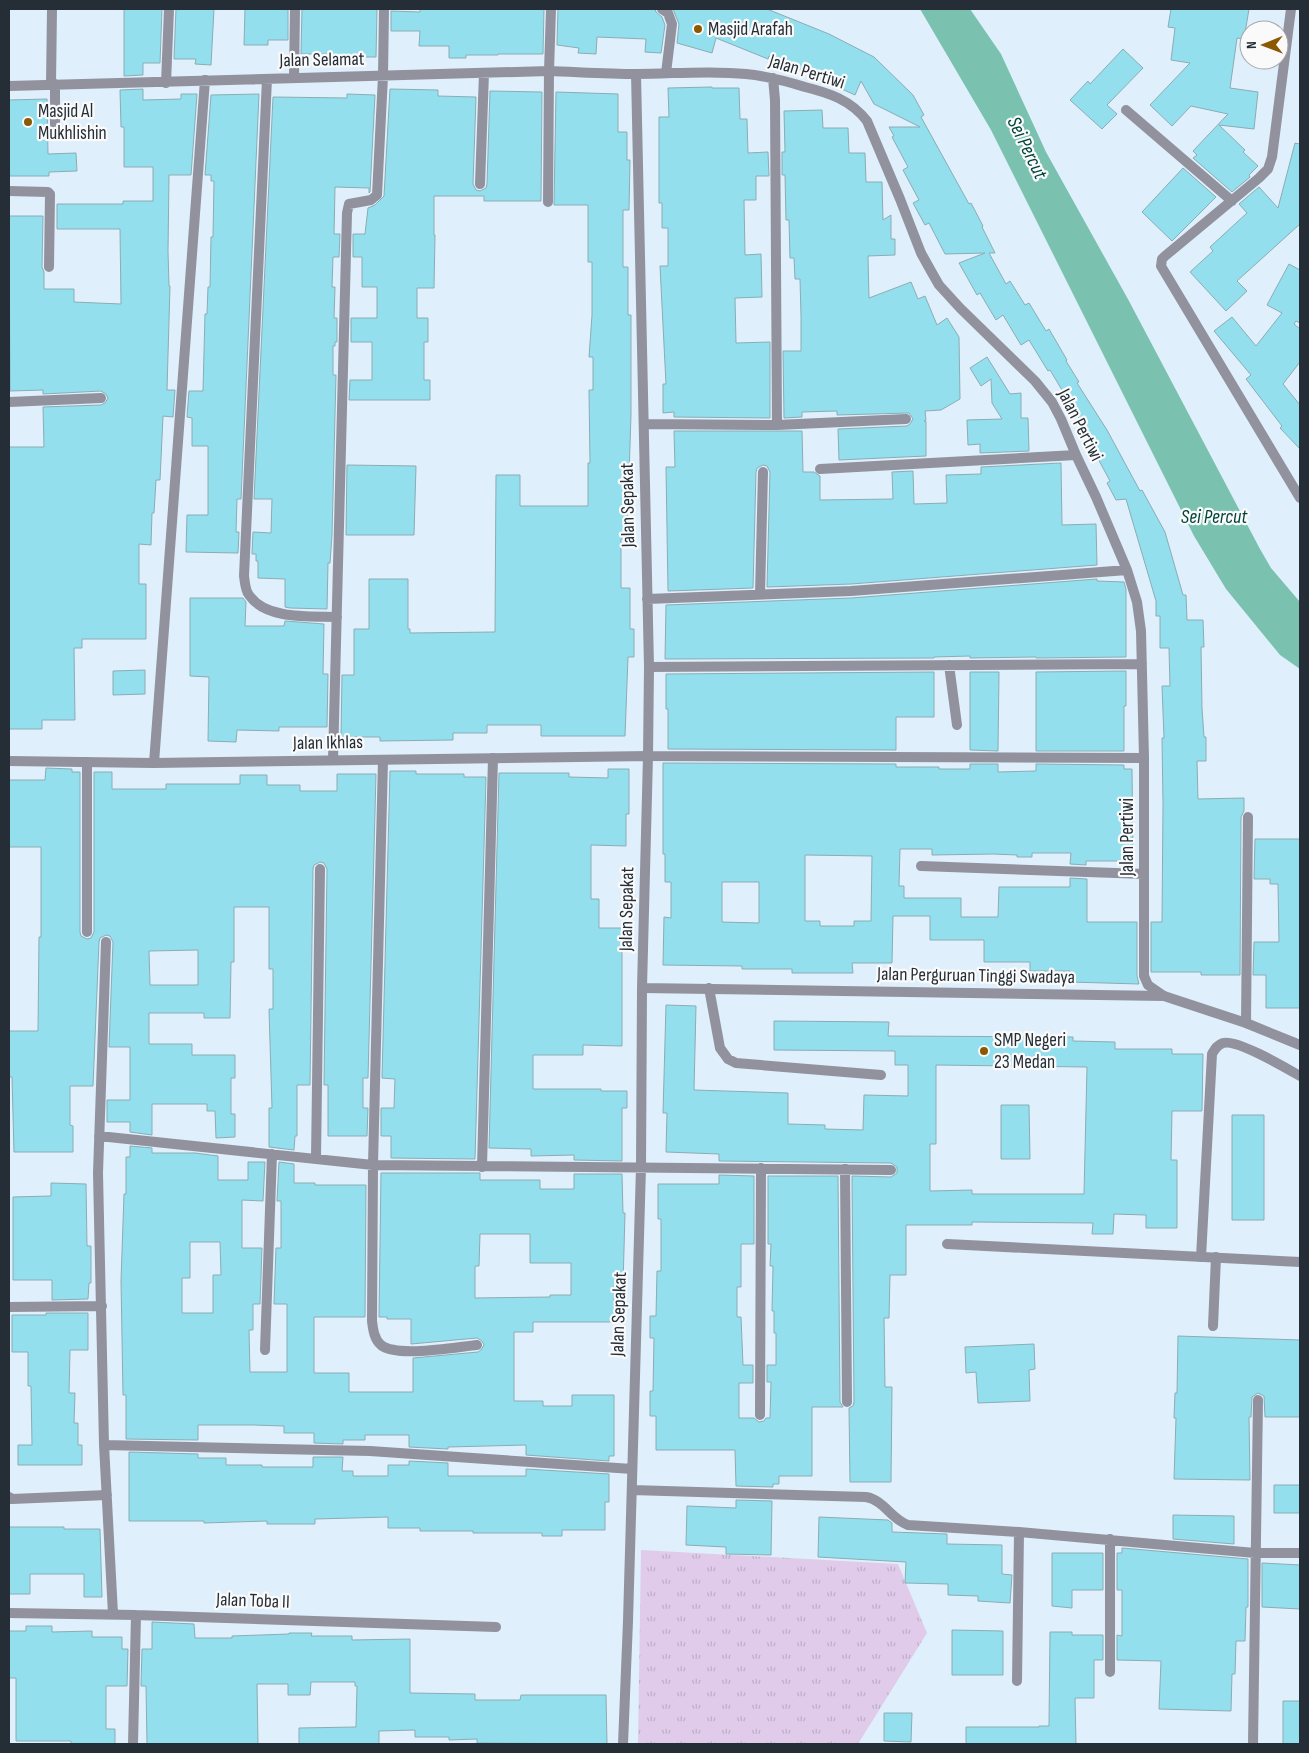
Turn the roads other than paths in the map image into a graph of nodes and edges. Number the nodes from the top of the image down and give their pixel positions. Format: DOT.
graph roads {
  1 [pos="52,9"];
  2 [pos="169,9"];
  3 [pos="295,9"];
  4 [pos="384,9"];
  5 [pos="551,9"];
  6 [pos="662,9"];
  7 [pos="1291,9"];
  8 [pos="548,71"];
  9 [pos="484,73"];
  10 [pos="636,74"];
  11 [pos="666,74"];
  12 [pos="383,76"];
  13 [pos="267,78"];
  14 [pos="294,78"];
  15 [pos="773,78"];
  16 [pos="205,80"];
  17 [pos="166,82"];
  18 [pos="53,84"];
  19 [pos="9,86"];
  20 [pos="1126,110"];
  21 [pos="55,133"];
  22 [pos="480,184"];
  23 [pos="9,191"];
  24 [pos="1232,201"];
  25 [pos="548,202"];
  26 [pos="49,267"];
  27 [pos="102,398"];
  28 [pos="9,402"];
  29 [pos="906,419"];
  30 [pos="644,424"];
  31 [pos="777,425"];
  32 [pos="1076,455"];
  33 [pos="820,469"];
  34 [pos="763,472"];
  35 [pos="1300,498"];
  36 [pos="1127,570"];
  37 [pos="760,594"];
  38 [pos="647,599"];
  39 [pos="337,617"];
  40 [pos="1142,664"];
  41 [pos="949,665"];
  42 [pos="649,667"];
  43 [pos="957,725"];
  44 [pos="648,756"];
  45 [pos="493,758"];
  46 [pos="1144,758"];
  47 [pos="9,760"];
  48 [pos="333,760"];
  49 [pos="383,760"];
  50 [pos="87,762"];
  51 [pos="154,763"];
  52 [pos="1248,817"];
  53 [pos="921,866"];
  54 [pos="320,869"];
  55 [pos="1144,874"];
  56 [pos="87,932"];
  57 [pos="106,942"];
  58 [pos="642,988"];
  59 [pos="709,988"];
  60 [pos="1164,996"];
  61 [pos="1246,1024"];
  62 [pos="1300,1045"];
  63 [pos="881,1075"];
  64 [pos="1300,1076"];
  65 [pos="99,1136"];
  66 [pos="272,1154"];
  67 [pos="316,1158"];
  68 [pos="373,1165"];
  69 [pos="482,1167"];
  70 [pos="641,1167"];
  71 [pos="761,1168"];
  72 [pos="845,1169"];
  73 [pos="891,1170"];
  74 [pos="947,1244"];
  75 [pos="1201,1256"];
  76 [pos="1216,1257"];
  77 [pos="1300,1262"];
  78 [pos="102,1306"];
  79 [pos="9,1307"];
  80 [pos="1213,1326"];
  81 [pos="477,1345"];
  82 [pos="264,1350"];
  83 [pos="1258,1400"];
  84 [pos="847,1402"];
  85 [pos="760,1415"];
  86 [pos="104,1445"];
  87 [pos="632,1469"];
  88 [pos="632,1490"];
  89 [pos="107,1495"];
  90 [pos="9,1497"];
  91 [pos="1019,1532"];
  92 [pos="1110,1539"];
  93 [pos="1255,1553"];
  94 [pos="1300,1553"];
  95 [pos="9,1613"];
  96 [pos="113,1614"];
  97 [pos="136,1614"];
  98 [pos="496,1627"];
  99 [pos="1110,1672"];
  100 [pos="1017,1681"];
  101 [pos="133,1744"];
  102 [pos="623,1744"];
  103 [pos="1253,1744"];
  1 -- 18 [label="street"];
  2 -- 17 [label="street"];
  3 -- 14 [label="street"];
  4 -- 12 [label="street"];
  5 -- 8 [label="street"];
  6 -- 11 [label="street"];
  7 -- 24 [label="street"];
  8 -- 9 [label="street, Jalan Selamat"];
  8 -- 10 [label="street, Jalan Selamat"];
  8 -- 25 [label="street"];
  9 -- 12 [label="street, Jalan Selamat"];
  9 -- 22 [label="street"];
  10 -- 11 [label="street, Jalan Pertiwi"];
  10 -- 30 [label="street, Jalan Sepakat"];
  11 -- 15 [label="street, Jalan Pertiwi"];
  12 -- 14 [label="street, Jalan Selamat"];
  12 -- 39 [label="street"];
  13 -- 14 [label="street, Jalan Selamat"];
  13 -- 16 [label="street, Jalan Selamat"];
  13 -- 39 [label="street"];
  15 -- 31 [label="street"];
  15 -- 32 [label="street, Jalan Pertiwi"];
  16 -- 17 [label="street, Jalan Selamat"];
  16 -- 51 [label="street"];
  17 -- 18 [label="street, Jalan Selamat"];
  18 -- 19 [label="street, Jalan Selamat"];
  18 -- 21 [label="street"];
  20 -- 24 [label="street"];
  23 -- 26 [label="street"];
  24 -- 35 [label="street"];
  27 -- 28 [label="street"];
  29 -- 31 [label="street"];
  30 -- 31 [label="street"];
  30 -- 38 [label="street, Jalan Sepakat"];
  32 -- 33 [label="street"];
  32 -- 36 [label="street, Jalan Pertiwi"];
  34 -- 37 [label="street"];
  36 -- 37 [label="street"];
  36 -- 40 [label="street, Jalan Pertiwi"];
  37 -- 38 [label="street"];
  38 -- 42 [label="street, Jalan Sepakat"];
  39 -- 48 [label="street"];
  40 -- 41 [label="street"];
  40 -- 46 [label="street, Jalan Pertiwi"];
  41 -- 42 [label="street"];
  41 -- 43 [label="street"];
  42 -- 44 [label="street, Jalan Sepakat"];
  44 -- 45 [label="street, Jalan Ikhlas"];
  44 -- 46 [label="street, Jalan Ikhlas"];
  44 -- 58 [label="street, Jalan Sepakat"];
  45 -- 49 [label="street, Jalan Ikhlas"];
  45 -- 69 [label="street"];
  46 -- 55 [label="street, Jalan Pertiwi"];
  47 -- 50 [label="street, Jalan Ikhlas"];
  48 -- 49 [label="street, Jalan Ikhlas"];
  48 -- 51 [label="street, Jalan Ikhlas"];
  49 -- 68 [label="street"];
  50 -- 51 [label="street, Jalan Ikhlas"];
  50 -- 56 [label="street"];
  52 -- 61 [label="street"];
  53 -- 55 [label="street"];
  54 -- 67 [label="street"];
  55 -- 60 [label="street, Jalan Pertiwi"];
  57 -- 65 [label="street"];
  58 -- 59 [label="street, Jalan Perguruan Tinggi Swadaya"];
  58 -- 70 [label="street, Jalan Sepakat"];
  59 -- 60 [label="street, Jalan Perguruan Tinggi Swadaya"];
  59 -- 63 [label="street"];
  60 -- 61 [label="street, Jalan Perguruan Tinggi Swadaya"];
  61 -- 62 [label="street, Jalan Perguruan Tinggi Swadaya"];
  64 -- 75 [label="street"];
  65 -- 66 [label="street"];
  65 -- 78 [label="street"];
  66 -- 67 [label="street"];
  66 -- 82 [label="street"];
  67 -- 68 [label="street"];
  68 -- 69 [label="street"];
  68 -- 81 [label="street"];
  69 -- 70 [label="street"];
  70 -- 71 [label="street"];
  70 -- 87 [label="street, Jalan Sepakat"];
  71 -- 72 [label="street"];
  71 -- 85 [label="street"];
  72 -- 73 [label="street"];
  72 -- 84 [label="street"];
  74 -- 75 [label="street"];
  75 -- 76 [label="street"];
  76 -- 77 [label="street"];
  76 -- 80 [label="street"];
  78 -- 79 [label="street"];
  78 -- 86 [label="street"];
  83 -- 93 [label="street"];
  86 -- 87 [label="street"];
  86 -- 89 [label="street"];
  87 -- 88 [label="street, Jalan Sepakat"];
  88 -- 91 [label="street"];
  88 -- 102 [label="street, Jalan Sepakat"];
  89 -- 90 [label="street"];
  89 -- 96 [label="street"];
  91 -- 92 [label="street"];
  91 -- 100 [label="street"];
  92 -- 93 [label="street"];
  92 -- 99 [label="street"];
  93 -- 94 [label="street"];
  93 -- 103 [label="street"];
  95 -- 96 [label="street, Jalan Toba II"];
  96 -- 97 [label="street, Jalan Toba II"];
  97 -- 98 [label="street, Jalan Toba II"];
  97 -- 101 [label="street"];
}
